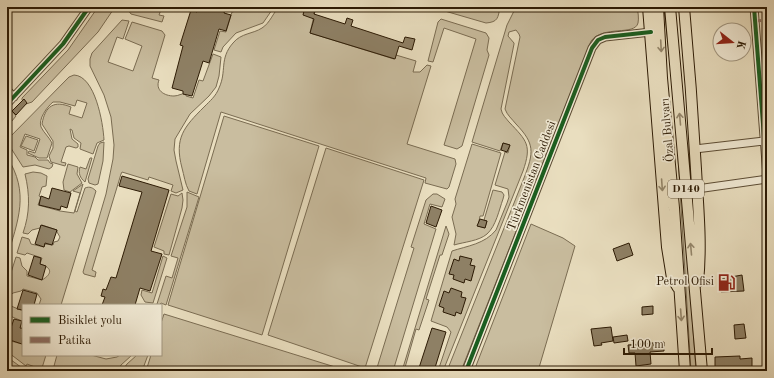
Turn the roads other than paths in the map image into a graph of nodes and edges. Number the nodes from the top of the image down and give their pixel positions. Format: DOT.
graph roads {
  1 [pos="89,7"];
  2 [pos="648,7"];
  3 [pos="658,7"];
  4 [pos="670,7"];
  5 [pos="684,7"];
  6 [pos="754,7"];
  7 [pos="650,32"];
  8 [pos="7,90"];
  9 [pos="14,97"];
  10 [pos="7,104"];
  11 [pos="765,131"];
  12 [pos="764,141"];
  13 [pos="695,149"];
  14 [pos="767,176"];
  15 [pos="767,179"];
  16 [pos="697,189"];
  17 [pos="679,291"];
  18 [pos="696,308"];
  19 [pos="466,371"];
  20 [pos="685,371"];
  21 [pos="702,371"];
  1 -- 9 [label="street"];
  2 -- 7 [label="highway"];
  3 -- 17 [label="highway, D140, one-way"];
  18 -- 4 [label="highway, Özal Bulvarı / D140, one-way"];
  5 -- 13 [label="highway"];
  6 -- 11 [label="street"];
  7 -- 17 [label="highway, one-way"];
  7 -- 19 [label="street, Türkmenistan Caddesi"];
  8 -- 9 [label="street"];
  9 -- 10 [label="street"];
  11 -- 12 [label="street"];
  12 -- 13 [label="street"];
  12 -- 14 [label="street"];
  13 -- 16 [label="highway"];
  15 -- 16 [label="street"];
  16 -- 18 [label="highway"];
  17 -- 20 [label="highway, D140, one-way"];
  18 -- 21 [label="highway, Özal Bulvarı / D140"];
}
